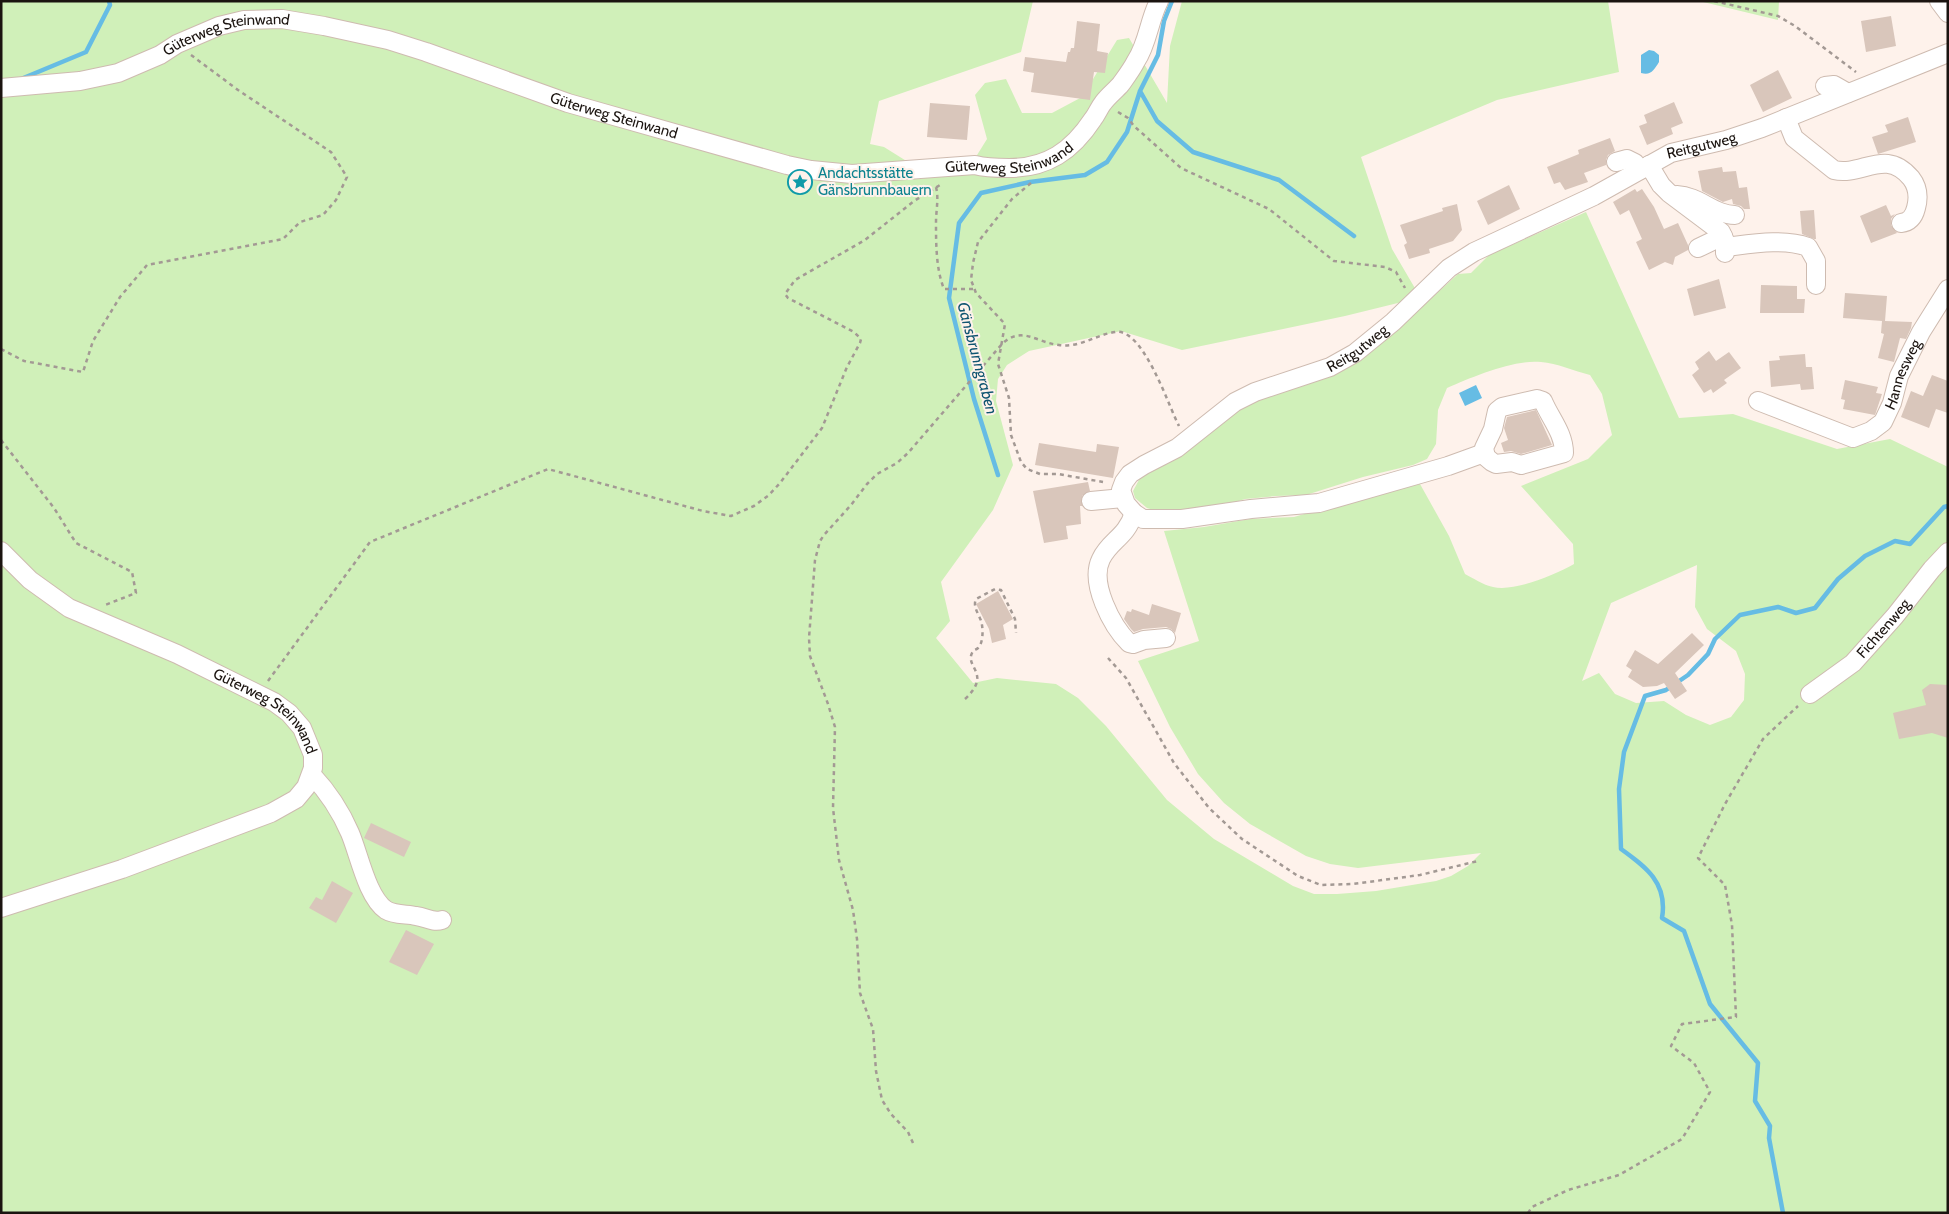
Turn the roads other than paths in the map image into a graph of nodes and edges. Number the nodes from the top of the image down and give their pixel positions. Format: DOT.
graph roads {
  1 [pos="1939,1"];
  2 [pos="1158,3"];
  3 [pos="1948,13"];
  4 [pos="1948,53"];
  5 [pos="1825,86"];
  6 [pos="1,88"];
  7 [pos="1848,93"];
  8 [pos="1786,118"];
  9 [pos="1616,162"];
  10 [pos="1645,168"];
  11 [pos="1672,196"];
  12 [pos="1735,215"];
  13 [pos="1901,224"];
  14 [pos="1725,245"];
  15 [pos="1698,248"];
  16 [pos="1816,285"];
  17 [pos="1948,289"];
  18 [pos="1758,401"];
  19 [pos="1484,453"];
  20 [pos="1122,493"];
  21 [pos="1091,500"];
  22 [pos="1134,513"];
  23 [pos="1,551"];
  24 [pos="1948,552"];
  25 [pos="1166,638"];
  26 [pos="1810,694"];
  27 [pos="312,775"];
  28 [pos="1,908"];
  29 [pos="442,920"];
  1 -- 3 [label="street"];
  2 -- 6 [label="street, Güterweg Steinwand"];
  4 -- 7 [label="street, Reitgutweg"];
  5 -- 7 [label="street"];
  7 -- 8 [label="street, Reitgutweg"];
  8 -- 10 [label="street, Reitgutweg"];
  8 -- 13 [label="street"];
  9 -- 10 [label="street"];
  10 -- 11 [label="street"];
  10 -- 20 [label="street, Reitgutweg"];
  11 -- 12 [label="street"];
  11 -- 14 [label="street"];
  14 -- 15 [label="street"];
  14 -- 16 [label="street"];
  17 -- 18 [label="street, Hannesweg"];
  19 -- 19 [label="street"];
  19 -- 22 [label="street"];
  20 -- 21 [label="street"];
  20 -- 22 [label="street"];
  22 -- 25 [label="street"];
  23 -- 27 [label="street, Güterweg Steinwand"];
  24 -- 26 [label="street, Fichtenweg"];
  27 -- 28 [label="street, Güterweg Steinwand"];
  27 -- 29 [label="street"];
}
